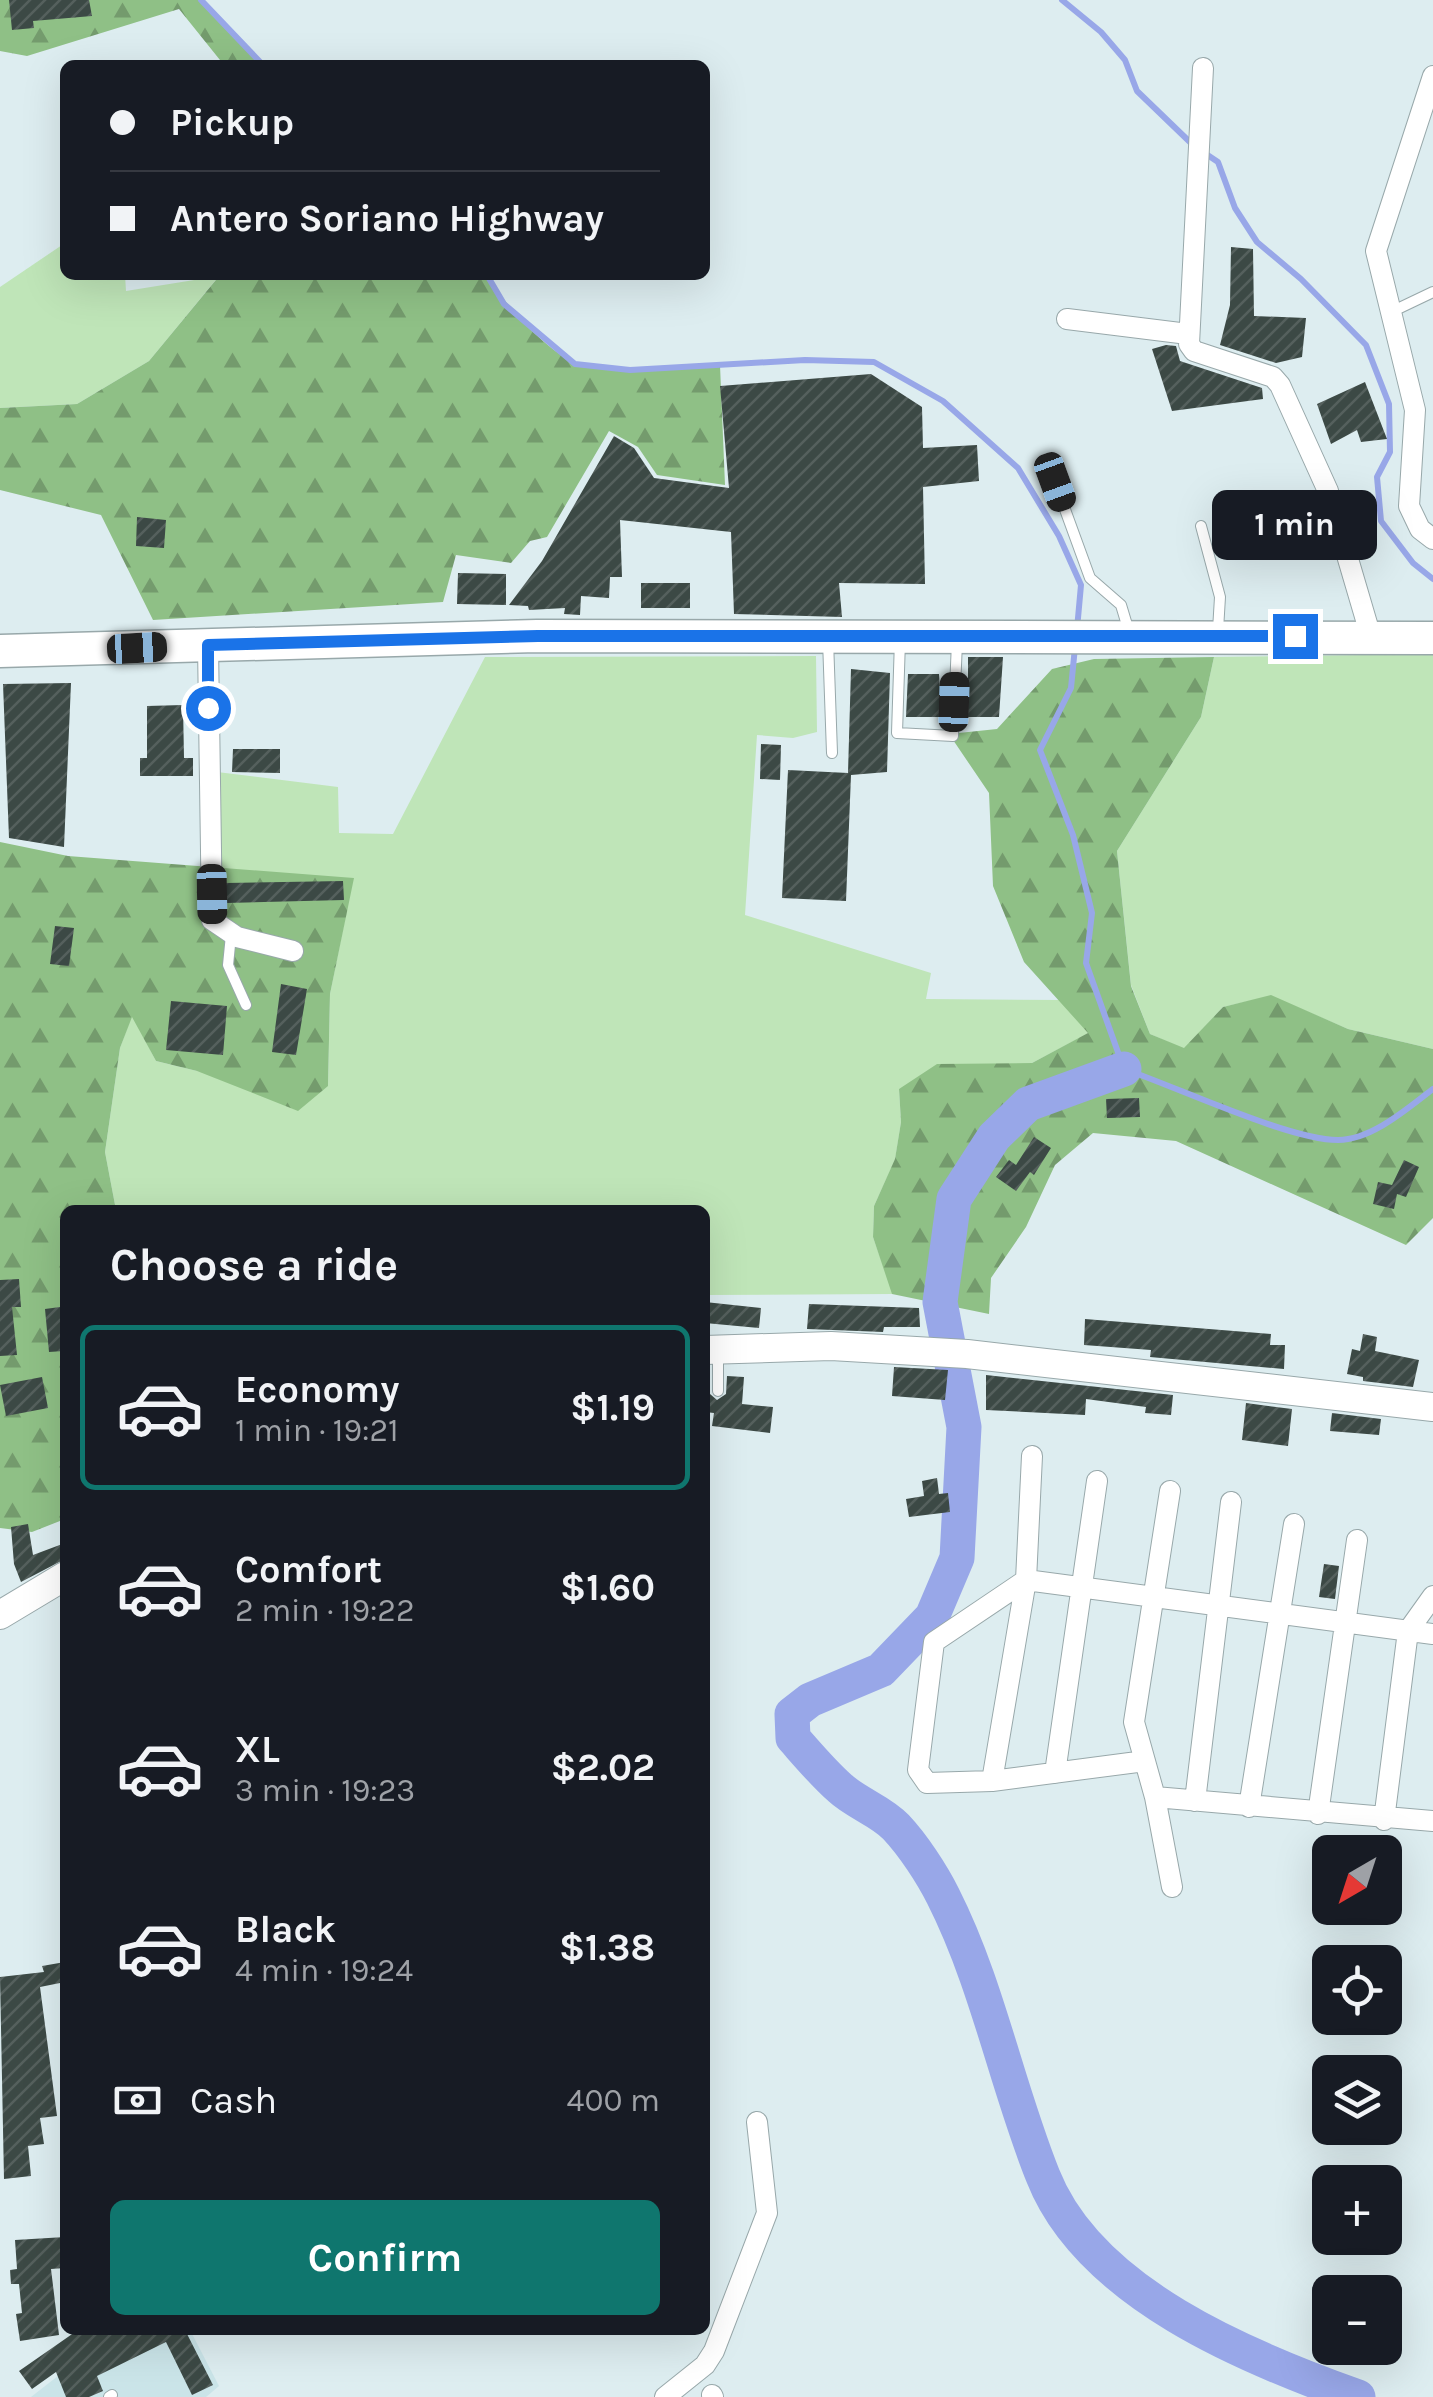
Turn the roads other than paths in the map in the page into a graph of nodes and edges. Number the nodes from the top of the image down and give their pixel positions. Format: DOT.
graph roads {
  1 [pos="1204,68"];
  2 [pos="1433,76"];
  3 [pos="1433,292"];
  4 [pos="1389,313"];
  5 [pos="1067,319"];
  6 [pos="1188,334"];
  7 [pos="1433,420"];
  8 [pos="1414,443"];
  9 [pos="1055,482"];
  10 [pos="1200,526"];
  11 [pos="1433,539"];
  12 [pos="828,636"];
  13 [pos="900,636"];
  14 [pos="957,636"];
  15 [pos="1130,636"];
  16 [pos="1218,636"];
  17 [pos="1371,636"];
  18 [pos="1433,638"];
  19 [pos="208,645"];
  20 [pos="0,651"];
  21 [pos="832,754"];
  22 [pos="231,934"];
  23 [pos="293,952"];
  24 [pos="246,1005"];
  25 [pos="712,1349"];
  26 [pos="718,1391"];
  27 [pos="1433,1407"];
  28 [pos="1032,1456"];
  29 [pos="1097,1481"];
  30 [pos="1170,1491"];
  31 [pos="1231,1502"];
  32 [pos="1294,1524"];
  33 [pos="1356,1540"];
  34 [pos="60,1579"];
  35 [pos="1026,1580"];
  36 [pos="1083,1588"];
  37 [pos="1433,1596"];
  38 [pos="1152,1597"];
  39 [pos="1216,1606"];
  40 [pos="1280,1614"];
  41 [pos="0,1616"];
  42 [pos="1345,1623"];
  43 [pos="1408,1631"];
  44 [pos="1433,1634"];
  45 [pos="1145,1761"];
  46 [pos="1055,1773"];
  47 [pos="992,1781"];
  48 [pos="1155,1797"];
  49 [pos="1195,1801"];
  50 [pos="1250,1806"];
  51 [pos="1318,1814"];
  52 [pos="1384,1820"];
  53 [pos="1433,1821"];
  54 [pos="1172,1887"];
  55 [pos="758,2122"];
  56 [pos="665,2397"];
  1 -- 6 [label="street"];
  2 -- 4 [label="street"];
  3 -- 4 [label="lane"];
  4 -- 8 [label="street"];
  5 -- 6 [label="street"];
  6 -- 17 [label="street"];
  7 -- 8 [label="street"];
  8 -- 11 [label="street"];
  9 -- 15 [label="lane"];
  10 -- 16 [label="lane"];
  12 -- 13 [label="main road"];
  12 -- 19 [label="main road"];
  12 -- 21 [label="lane"];
  13 -- 14 [label="main road"];
  13 -- 14 [label="lane"];
  14 -- 15 [label="main road"];
  15 -- 16 [label="main road"];
  16 -- 17 [label="main road"];
  17 -- 18 [label="main road"];
  19 -- 20 [label="main road"];
  19 -- 22 [label="street"];
  22 -- 23 [label="street"];
  22 -- 24 [label="lane"];
  25 -- 26 [label="lane"];
  25 -- 27 [label="street"];
  28 -- 35 [label="street"];
  29 -- 36 [label="street"];
  30 -- 38 [label="street"];
  31 -- 39 [label="street"];
  32 -- 40 [label="street"];
  33 -- 42 [label="street"];
  34 -- 41 [label="street"];
  35 -- 36 [label="street"];
  35 -- 47 [label="street"];
  35 -- 47 [label="street"];
  36 -- 38 [label="street"];
  36 -- 46 [label="street"];
  37 -- 43 [label="street"];
  38 -- 39 [label="street"];
  38 -- 45 [label="street"];
  39 -- 40 [label="street"];
  39 -- 49 [label="street"];
  40 -- 42 [label="street"];
  40 -- 50 [label="street"];
  42 -- 43 [label="street"];
  42 -- 51 [label="street"];
  43 -- 44 [label="street"];
  43 -- 52 [label="street"];
  45 -- 46 [label="street"];
  45 -- 48 [label="street"];
  46 -- 47 [label="street"];
  48 -- 49 [label="street"];
  48 -- 54 [label="street"];
  49 -- 50 [label="street"];
  50 -- 51 [label="street"];
  51 -- 52 [label="street"];
  52 -- 53 [label="street"];
  55 -- 56 [label="street"];
}
